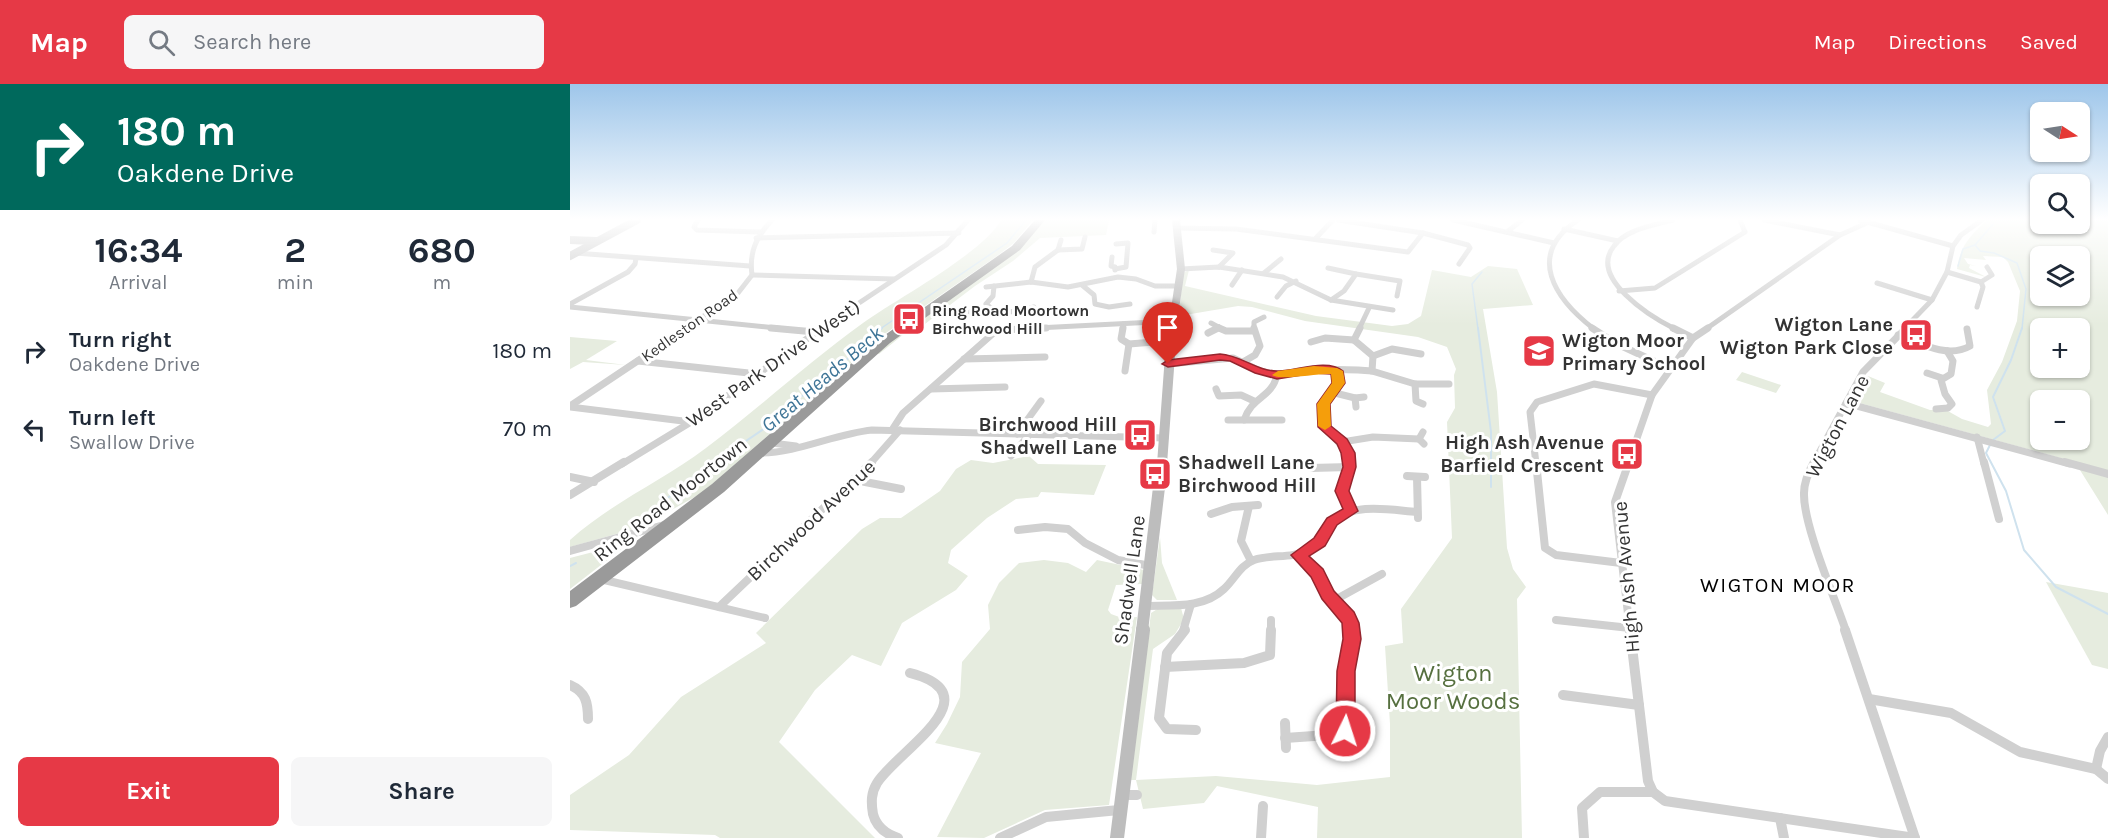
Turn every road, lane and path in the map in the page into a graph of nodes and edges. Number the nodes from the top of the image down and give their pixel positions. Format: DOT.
graph roads {
  1 [pos="577,255"];
  2 [pos="751,255"];
  3 [pos="930,255"];
  4 [pos="1007,255"];
  5 [pos="1051,255"];
  6 [pos="1127,255"];
  7 [pos="1179,255"];
  8 [pos="1232,255"];
  9 [pos="1465,255"];
  10 [pos="1550,255"];
  11 [pos="1609,255"];
  12 [pos="1708,255"];
  13 [pos="1811,255"];
  14 [pos="1951,255"];
  15 [pos="1112,257"];
  16 [pos="636,258"];
  17 [pos="1281,259"];
  18 [pos="1459,264"];
  19 [pos="750,266"];
  20 [pos="1220,267"];
  21 [pos="1987,267"];
  22 [pos="1328,268"];
  23 [pos="1115,269"];
  24 [pos="1181,269"];
  25 [pos="1242,270"];
  26 [pos="1947,272"];
  27 [pos="1264,273"];
  28 [pos="1356,274"];
  29 [pos="752,275"];
  30 [pos="1114,277"];
  31 [pos="894,279"];
  32 [pos="1296,281"];
  33 [pos="1031,282"];
  34 [pos="1981,282"];
  35 [pos="1877,284"];
  36 [pos="1082,285"];
  37 [pos="1232,285"];
  38 [pos="994,286"];
  39 [pos="1179,286"];
  40 [pos="986,287"];
  41 [pos="1619,291"];
  42 [pos="1397,296"];
  43 [pos="1276,297"];
  44 [pos="1331,300"];
  45 [pos="1932,300"];
  46 [pos="1095,304"];
  47 [pos="1130,304"];
  48 [pos="570,306"];
  49 [pos="1977,306"];
  50 [pos="1034,307"];
  51 [pos="1087,307"];
  52 [pos="990,308"];
  53 [pos="1369,308"];
  54 [pos="1393,310"];
  55 [pos="952,315"];
  56 [pos="1264,317"];
  57 [pos="699,320"];
  58 [pos="1174,321"];
  59 [pos="1211,323"];
  60 [pos="1124,324"];
  61 [pos="1219,327"];
  62 [pos="1966,329"];
  63 [pos="1254,331"];
  64 [pos="815,332"];
  65 [pos="1208,333"];
  66 [pos="1898,335"];
  67 [pos="1313,338"];
  68 [pos="1693,338"];
  69 [pos="1354,340"];
  70 [pos="1154,342"];
  71 [pos="1129,344"];
  72 [pos="1947,351"];
  73 [pos="1423,353"];
  74 [pos="1373,356"];
  75 [pos="1046,357"];
  76 [pos="964,359"];
  77 [pos="638,360"];
  78 [pos="1243,362"];
  79 [pos="1168,364"];
  80 [pos="1671,369"];
  81 [pos="1125,371"];
  82 [pos="1337,371"];
  83 [pos="1372,371"];
  84 [pos="1927,373"];
  85 [pos="758,374"];
  86 [pos="1277,375"];
  87 [pos="1942,378"];
  88 [pos="1415,384"];
  89 [pos="1449,384"];
  90 [pos="1005,387"];
  91 [pos="931,389"];
  92 [pos="1331,392"];
  93 [pos="1217,395"];
  94 [pos="1652,395"];
  95 [pos="1364,397"];
  96 [pos="1355,398"];
  97 [pos="1254,401"];
  98 [pos="1037,403"];
  99 [pos="1846,403"];
  100 [pos="1408,405"];
  101 [pos="570,407"];
  102 [pos="1356,407"];
  103 [pos="1936,409"];
  104 [pos="1228,420"];
  105 [pos="1244,420"];
  106 [pos="1282,420"];
  107 [pos="691,422"];
  108 [pos="896,430"];
  109 [pos="1017,434"];
  110 [pos="1029,435"];
  111 [pos="1977,437"];
  112 [pos="1165,438"];
  113 [pos="1422,439"];
  114 [pos="1342,442"];
  115 [pos="772,443"];
  116 [pos="797,446"];
  117 [pos="760,453"];
  118 [pos="1011,456"];
  119 [pos="1350,467"];
  120 [pos="1311,468"];
  121 [pos="2108,474"];
  122 [pos="1407,476"];
  123 [pos="570,477"];
  124 [pos="855,480"];
  125 [pos="594,482"];
  126 [pos="901,489"];
  127 [pos="570,495"];
  128 [pos="1351,511"];
  129 [pos="1211,514"];
  130 [pos="1999,519"];
  131 [pos="670,525"];
  132 [pos="1018,530"];
  133 [pos="638,533"];
  134 [pos="651,539"];
  135 [pos="570,551"];
  136 [pos="1299,555"];
  137 [pos="1251,561"];
  138 [pos="1621,563"];
  139 [pos="1151,566"];
  140 [pos="1382,574"];
  141 [pos="599,579"];
  142 [pos="570,601"];
  143 [pos="1333,602"];
  144 [pos="1191,604"];
  145 [pos="1145,606"];
  146 [pos="718,607"];
  147 [pos="765,618"];
  148 [pos="1271,620"];
  149 [pos="1556,620"];
  150 [pos="1630,628"];
  151 [pos="1165,667"];
  152 [pos="910,673"];
  153 [pos="570,685"];
  154 [pos="1563,695"];
  155 [pos="1869,699"];
  156 [pos="1639,705"];
  157 [pos="588,719"];
  158 [pos="1285,723"];
  159 [pos="1196,730"];
  160 [pos="2108,737"];
  161 [pos="2096,770"];
  162 [pos="2108,779"];
  163 [pos="1653,792"];
  164 [pos="1121,795"];
  165 [pos="1137,795"];
  166 [pos="1263,806"];
  167 [pos="1119,810"];
  168 [pos="1780,818"];
  169 [pos="897,838"];
  170 [pos="1000,838"];
  171 [pos="1117,838"];
  172 [pos="1261,838"];
  173 [pos="1584,838"];
  174 [pos="1784,838"];
  175 [pos="1915,838"];
  1 -- 16 [label="street"];
  2 -- 19 [label="street, Kedleston Road"];
  3 -- 31 [label="street, West Park Drive (West)"];
  4 -- 115 [label="highway, Ring Road Moortown"];
  5 -- 33 [label="street"];
  6 -- 23 [label="street"];
  7 -- 24 [label="street, Shadwell Lane"];
  8 -- 20 [label="street"];
  9 -- 18 [label="street"];
  10 -- 80 [label="street"];
  11 -- 41 [label="street"];
  12 -- 41 [label="street"];
  13 -- 68 [label="street, High Ash Avenue"];
  14 -- 26 [label="street, Wigton Lane"];
  15 -- 23 [label="street"];
  16 -- 19 [label="street"];
  16 -- 48 [label="street"];
  17 -- 27 [label="street"];
  19 -- 29 [label="street, Kedleston Road"];
  20 -- 24 [label="street"];
  20 -- 25 [label="street"];
  21 -- 34 [label="street"];
  22 -- 28 [label="street"];
  23 -- 30 [label="street"];
  24 -- 39 [label="street, Shadwell Lane"];
  25 -- 27 [label="street"];
  25 -- 37 [label="street"];
  26 -- 34 [label="street"];
  26 -- 45 [label="street, Wigton Lane"];
  27 -- 32 [label="street"];
  28 -- 42 [label="street"];
  28 -- 44 [label="street"];
  29 -- 31 [label="street"];
  29 -- 57 [label="street, Kedleston Road"];
  30 -- 36 [label="street"];
  30 -- 39 [label="street"];
  31 -- 64 [label="street, West Park Drive (West)"];
  32 -- 43 [label="street"];
  32 -- 44 [label="street"];
  33 -- 36 [label="street"];
  33 -- 38 [label="street"];
  34 -- 49 [label="street"];
  35 -- 45 [label="street"];
  36 -- 46 [label="street"];
  38 -- 40 [label="street"];
  38 -- 52 [label="street"];
  39 -- 58 [label="street, Shadwell Lane"];
  41 -- 68 [label="street"];
  44 -- 53 [label="street"];
  45 -- 66 [label="street, Wigton Lane"];
  46 -- 47 [label="street"];
  46 -- 51 [label="street"];
  48 -- 57 [label="street"];
  50 -- 52 [label="street"];
  52 -- 55 [label="street"];
  53 -- 54 [label="street"];
  53 -- 69 [label="street"];
  56 -- 63 [label="street"];
  57 -- 64 [label="street"];
  57 -- 77 [label="street, Kedleston Road"];
  58 -- 60 [label="street"];
  58 -- 79 [label="street, Shadwell Lane"];
  59 -- 61 [label="street"];
  60 -- 71 [label="street"];
  60 -- 76 [label="street, Birchwood Avenue"];
  61 -- 63 [label="street"];
  61 -- 65 [label="street"];
  62 -- 72 [label="street"];
  63 -- 78 [label="street"];
  64 -- 85 [label="street, West Park Drive (West)"];
  66 -- 72 [label="street"];
  66 -- 99 [label="street, Wigton Lane"];
  67 -- 69 [label="street"];
  68 -- 80 [label="street, High Ash Avenue"];
  69 -- 74 [label="street"];
  70 -- 71 [label="street"];
  71 -- 81 [label="street"];
  72 -- 87 [label="street"];
  73 -- 74 [label="street"];
  74 -- 83 [label="street"];
  75 -- 76 [label="street"];
  76 -- 91 [label="street, Birchwood Avenue"];
  77 -- 85 [label="street"];
  77 -- 101 [label="street, Kedleston Road"];
  78 -- 79 [label="street"];
  78 -- 86 [label="street"];
  79 -- 112 [label="street, Shadwell Lane"];
  80 -- 94 [label="street, High Ash Avenue"];
  82 -- 83 [label="street"];
  82 -- 86 [label="street"];
  82 -- 92 [label="street"];
  83 -- 88 [label="street"];
  84 -- 87 [label="street"];
  85 -- 107 [label="street, West Park Drive (West)"];
  86 -- 97 [label="street"];
  87 -- 103 [label="street"];
  88 -- 89 [label="street"];
  88 -- 100 [label="street"];
  90 -- 91 [label="street"];
  91 -- 108 [label="street, Birchwood Avenue"];
  92 -- 96 [label="street"];
  92 -- 114 [label="street"];
  93 -- 97 [label="street"];
  94 -- 138 [label="street, High Ash Avenue"];
  94 -- 138 [label="street"];
  95 -- 96 [label="street"];
  96 -- 102 [label="street"];
  97 -- 105 [label="street"];
  98 -- 109 [label="street"];
  99 -- 111 [label="street"];
  99 -- 155 [label="street, Wigton Lane"];
  101 -- 107 [label="street"];
  104 -- 105 [label="street"];
  105 -- 106 [label="street"];
  107 -- 125 [label="street, West Park Drive (West)"];
  108 -- 109 [label="street"];
  108 -- 116 [label="street"];
  108 -- 124 [label="street, Birchwood Avenue"];
  109 -- 110 [label="street"];
  110 -- 112 [label="street"];
  110 -- 118 [label="street"];
  111 -- 121 [label="street"];
  111 -- 130 [label="street"];
  112 -- 139 [label="street, Shadwell Lane"];
  113 -- 114 [label="street"];
  114 -- 119 [label="street"];
  115 -- 116 [label="street"];
  115 -- 117 [label="highway, Ring Road Moortown"];
  116 -- 117 [label="street"];
  117 -- 131 [label="highway, Ring Road Moortown"];
  119 -- 120 [label="street"];
  119 -- 128 [label="street"];
  122 -- 128 [label="street"];
  123 -- 125 [label="street"];
  124 -- 126 [label="street"];
  124 -- 146 [label="street, Birchwood Avenue"];
  125 -- 127 [label="street, West Park Drive (West)"];
  128 -- 136 [label="street"];
  129 -- 137 [label="street"];
  131 -- 133 [label="street"];
  131 -- 134 [label="highway, Ring Road Moortown"];
  132 -- 139 [label="street"];
  133 -- 134 [label="street"];
  133 -- 135 [label="street"];
  134 -- 141 [label="highway, Ring Road Moortown"];
  136 -- 137 [label="street"];
  136 -- 143 [label="street"];
  137 -- 144 [label="street"];
  138 -- 150 [label="street, High Ash Avenue"];
  139 -- 145 [label="street, Shadwell Lane"];
  140 -- 143 [label="street"];
  141 -- 142 [label="highway, Ring Road Moortown"];
  141 -- 146 [label="street"];
  143 -- 158 [label="street"];
  144 -- 145 [label="street"];
  144 -- 151 [label="street"];
  145 -- 164 [label="street, Shadwell Lane"];
  146 -- 147 [label="street"];
  148 -- 151 [label="street"];
  149 -- 150 [label="street"];
  150 -- 156 [label="street, High Ash Avenue"];
  151 -- 159 [label="street"];
  152 -- 169 [label="street"];
  153 -- 157 [label="street"];
  154 -- 156 [label="street"];
  155 -- 161 [label="street"];
  155 -- 175 [label="street, Wigton Lane"];
  156 -- 163 [label="street, High Ash Avenue"];
  160 -- 161 [label="street"];
  161 -- 162 [label="street"];
  163 -- 168 [label="street"];
  163 -- 173 [label="street"];
  164 -- 165 [label="street"];
  164 -- 167 [label="street, Shadwell Lane"];
  166 -- 172 [label="street"];
  167 -- 170 [label="street"];
  167 -- 171 [label="street, Shadwell Lane"];
  168 -- 174 [label="street"];
  168 -- 175 [label="street"];
}
